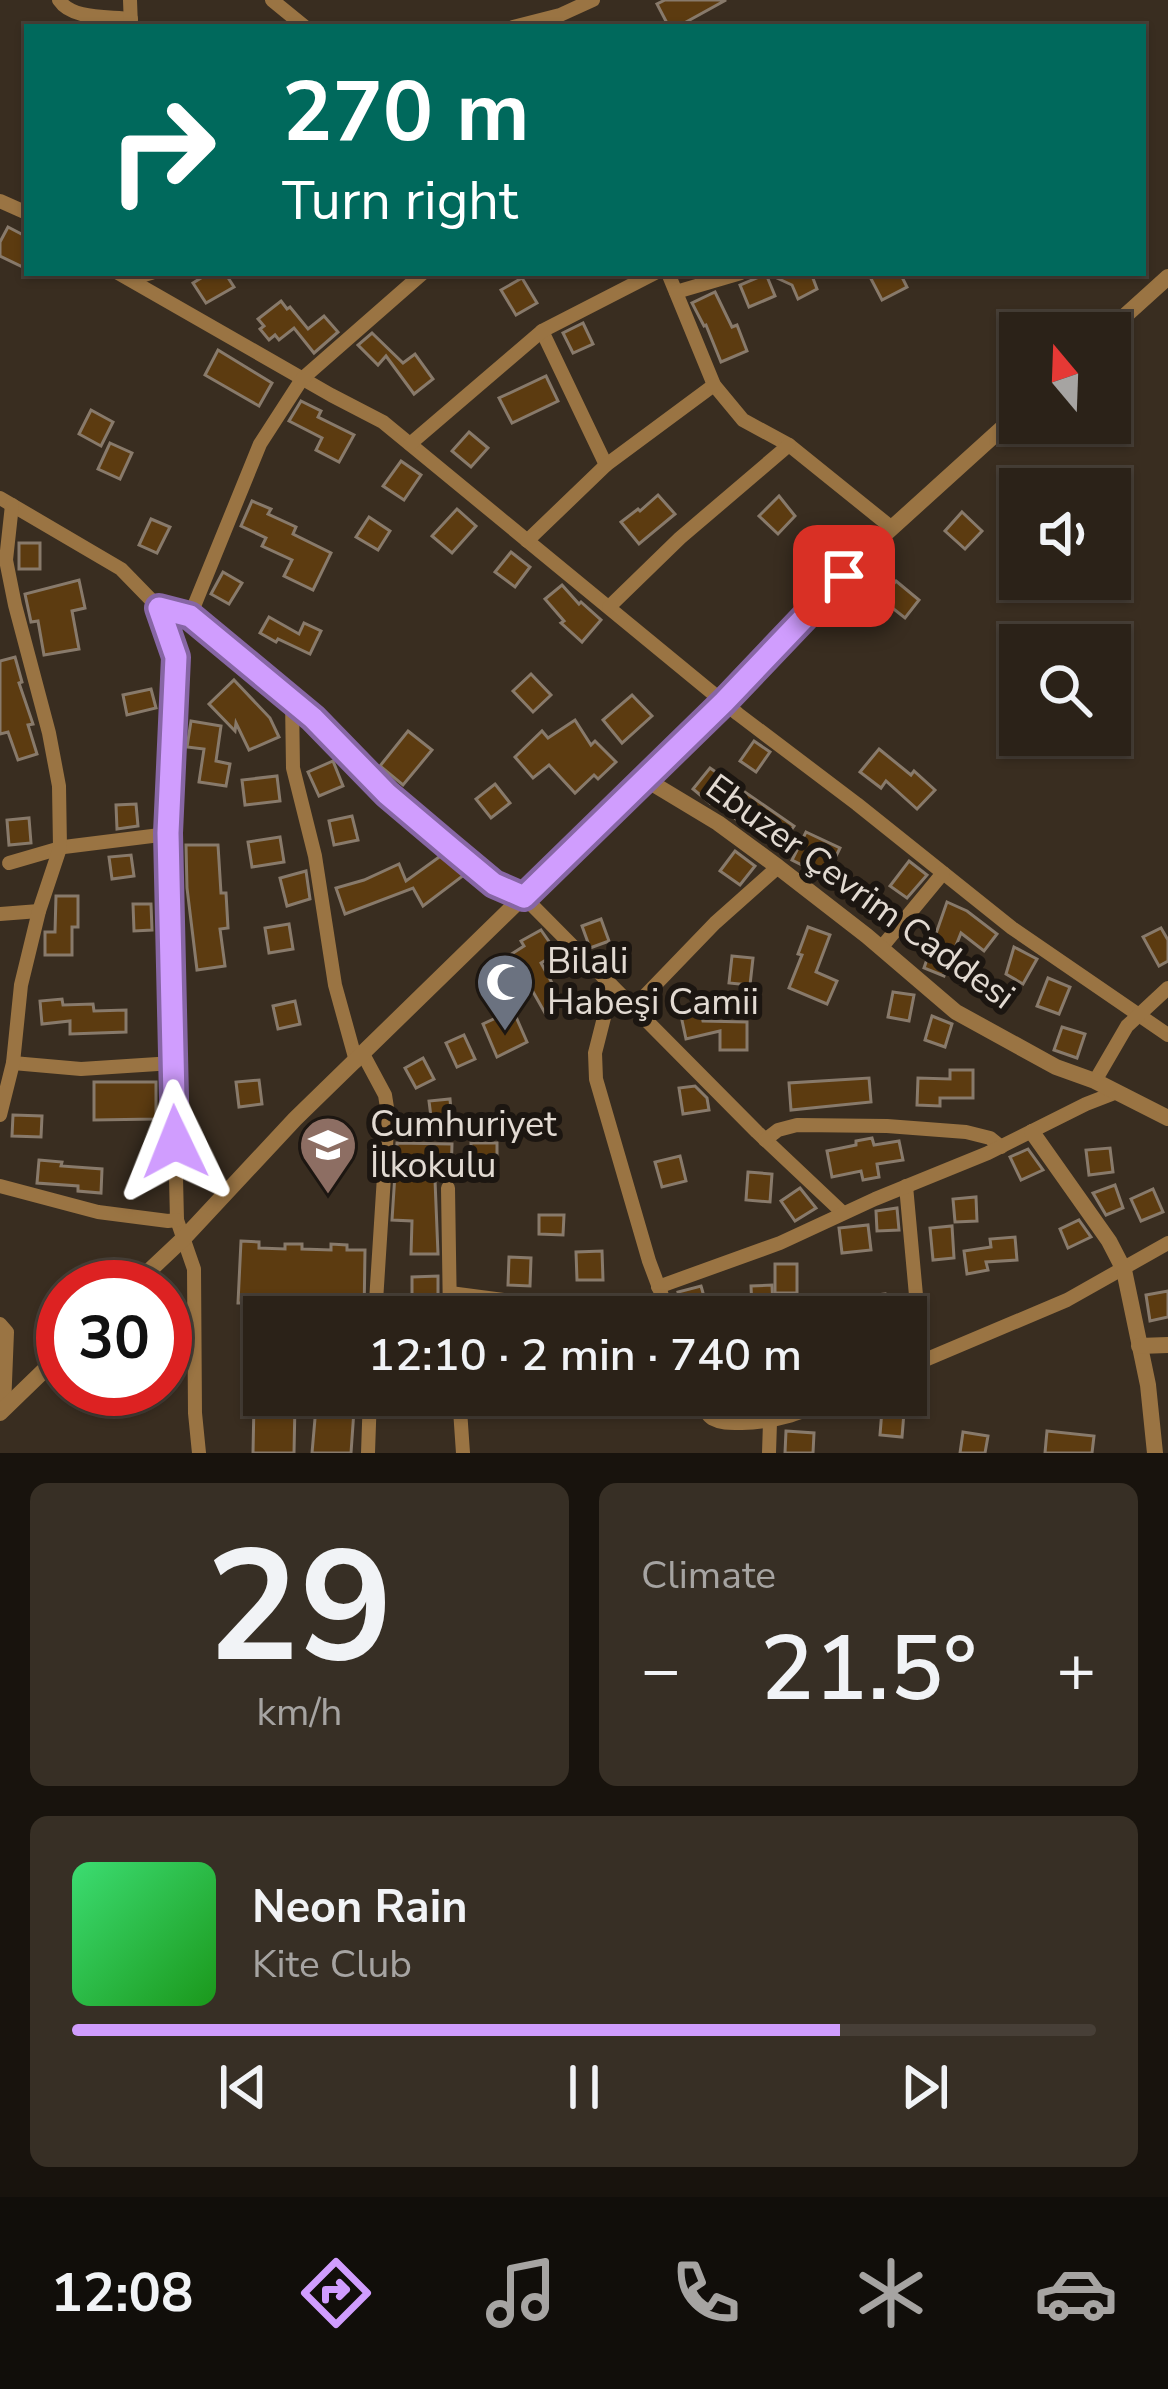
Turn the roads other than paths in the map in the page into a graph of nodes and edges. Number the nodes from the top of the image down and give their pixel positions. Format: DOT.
graph roads {
  1 [pos="59,0"];
  2 [pos="130,0"];
  3 [pos="272,0"];
  4 [pos="593,0"];
  5 [pos="563,21"];
  6 [pos="131,23"];
  7 [pos="300,24"];
  8 [pos="420,276"];
  9 [pos="649,276"];
  10 [pos="669,276"];
  11 [pos="731,276"];
  12 [pos="1168,277"];
  13 [pos="146,278"];
  14 [pos="676,292"];
  15 [pos="1129,312"];
  16 [pos="542,331"];
  17 [pos="302,379"];
  18 [pos="714,385"];
  19 [pos="999,431"];
  20 [pos="410,444"];
  21 [pos="789,445"];
  22 [pos="607,465"];
  23 [pos="6,502"];
  24 [pos="892,529"];
  25 [pos="527,541"];
  26 [pos="609,607"];
  27 [pos="159,608"];
  28 [pos="190,616"];
  29 [pos="292,700"];
  30 [pos="724,702"];
  31 [pos="645,779"];
  32 [pos="168,833"];
  33 [pos="60,848"];
  34 [pos="9,863"];
  35 [pos="778,867"];
  36 [pos="944,873"];
  37 [pos="524,897"];
  38 [pos="39,911"];
  39 [pos="0,914"];
  40 [pos="881,948"];
  41 [pos="612,986"];
  42 [pos="1168,988"];
  43 [pos="633,1008"];
  44 [pos="1137,1016"];
  45 [pos="1168,1035"];
  46 [pos="360,1057"];
  47 [pos="13,1063"];
  48 [pos="173,1063"];
  49 [pos="1095,1082"];
  50 [pos="1117,1092"];
  51 [pos="0,1114"];
  52 [pos="1168,1118"];
  53 [pos="1032,1132"];
  54 [pos="765,1140"];
  55 [pos="1001,1147"];
  56 [pos="0,1186"];
  57 [pos="906,1186"];
  58 [pos="448,1187"];
  59 [pos="843,1214"];
  60 [pos="181,1229"];
  61 [pos="1168,1244"];
  62 [pos="155,1260"];
  63 [pos="1124,1270"];
  64 [pos="658,1287"];
  65 [pos="450,1292"];
  66 [pos="376,1296"];
  67 [pos="450,1296"];
  68 [pos="479,1296"];
  69 [pos="661,1296"];
  70 [pos="916,1296"];
  71 [pos="0,1324"];
  72 [pos="1168,1345"];
  73 [pos="1139,1346"];
  74 [pos="927,1359"];
  75 [pos="36,1378"];
  76 [pos="2,1410"];
  77 [pos="369,1416"];
  78 [pos="460,1416"];
  79 [pos="710,1416"];
  80 [pos="786,1416"];
  81 [pos="770,1422"];
  82 [pos="199,1453"];
  83 [pos="368,1453"];
  84 [pos="463,1453"];
  85 [pos="769,1453"];
  86 [pos="1155,1453"];
  1 -- 6 [label="street"];
  2 -- 6 [label="street"];
  3 -- 7 [label="street"];
  4 -- 5 [label="street"];
  8 -- 17 [label="street"];
  9 -- 16 [label="street"];
  10 -- 14 [label="street"];
  11 -- 14 [label="street"];
  12 -- 15 [label="street"];
  13 -- 17 [label="street"];
  14 -- 18 [label="street"];
  16 -- 20 [label="street"];
  16 -- 22 [label="street"];
  17 -- 20 [label="street"];
  17 -- 28 [label="street"];
  18 -- 21 [label="street"];
  18 -- 22 [label="street"];
  19 -- 24 [label="street"];
  20 -- 25 [label="street"];
  21 -- 24 [label="street"];
  21 -- 26 [label="street"];
  22 -- 25 [label="street"];
  23 -- 27 [label="street"];
  23 -- 33 [label="street"];
  24 -- 30 [label="street"];
  25 -- 26 [label="street"];
  26 -- 30 [label="street"];
  27 -- 28 [label="street"];
  27 -- 32 [label="street"];
  28 -- 29 [label="street"];
  29 -- 37 [label="street"];
  29 -- 46 [label="street"];
  30 -- 31 [label="street"];
  30 -- 36 [label="street"];
  31 -- 35 [label="street, Ebuzer Çevrim Caddesi"];
  31 -- 37 [label="street"];
  32 -- 33 [label="street"];
  32 -- 48 [label="street"];
  33 -- 34 [label="street"];
  33 -- 38 [label="street"];
  35 -- 40 [label="street, Ebuzer Çevrim Caddesi"];
  35 -- 43 [label="street"];
  36 -- 40 [label="street"];
  36 -- 44 [label="street"];
  37 -- 41 [label="street"];
  37 -- 46 [label="street"];
  38 -- 39 [label="street"];
  38 -- 47 [label="street"];
  40 -- 49 [label="street, Ebuzer Çevrim Caddesi"];
  41 -- 43 [label="street"];
  41 -- 64 [label="street"];
  42 -- 44 [label="street"];
  43 -- 54 [label="street"];
  44 -- 45 [label="street"];
  44 -- 49 [label="street"];
  46 -- 60 [label="street"];
  46 -- 66 [label="street"];
  47 -- 48 [label="street"];
  47 -- 51 [label="street"];
  48 -- 60 [label="street"];
  49 -- 50 [label="street, Ebuzer Çevrim Caddesi"];
  50 -- 52 [label="street, Ebuzer Çevrim Caddesi"];
  50 -- 53 [label="street"];
  53 -- 55 [label="street"];
  53 -- 63 [label="street"];
  54 -- 55 [label="street"];
  54 -- 59 [label="street"];
  55 -- 57 [label="street"];
  56 -- 60 [label="street"];
  57 -- 59 [label="street"];
  57 -- 70 [label="street"];
  58 -- 65 [label="street"];
  59 -- 64 [label="street"];
  60 -- 62 [label="street"];
  60 -- 82 [label="street"];
  61 -- 63 [label="street"];
  63 -- 73 [label="street"];
  63 -- 74 [label="street"];
  64 -- 69 [label="street"];
  65 -- 67 [label="street"];
  65 -- 68 [label="street"];
  71 -- 76 [label="street"];
  72 -- 73 [label="street"];
  73 -- 86 [label="street"];
  75 -- 76 [label="street"];
  77 -- 83 [label="street"];
  78 -- 84 [label="street"];
  79 -- 81 [label="street"];
  80 -- 81 [label="street"];
  81 -- 85 [label="street"];
}
